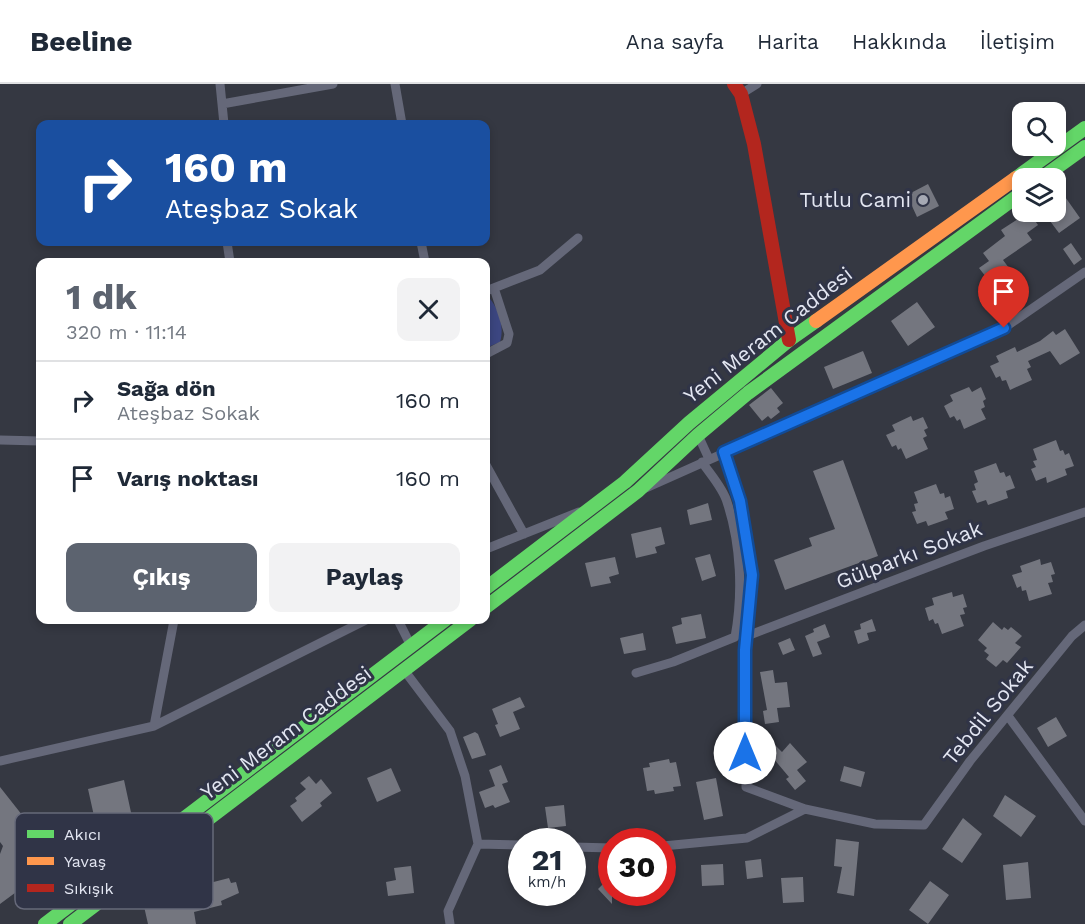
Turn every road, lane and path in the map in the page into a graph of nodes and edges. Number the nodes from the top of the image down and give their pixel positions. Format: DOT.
graph roads {
  1 [pos="220,84"];
  2 [pos="333,84"];
  3 [pos="395,84"];
  4 [pos="757,84"];
  5 [pos="738,89"];
  6 [pos="222,104"];
  7 [pos="224,120"];
  8 [pos="401,120"];
  9 [pos="1085,129"];
  10 [pos="1085,147"];
  11 [pos="1056,168"];
  12 [pos="1012,200"];
  13 [pos="578,238"];
  14 [pos="1085,272"];
  15 [pos="490,289"];
  16 [pos="789,340"];
  17 [pos="490,352"];
  18 [pos="698,435"];
  19 [pos="0,440"];
  20 [pos="36,441"];
  21 [pos="724,452"];
  22 [pos="706,460"];
  23 [pos="490,472"];
  24 [pos="638,492"];
  25 [pos="591,507"];
  26 [pos="1085,512"];
  27 [pos="524,534"];
  28 [pos="490,547"];
  29 [pos="490,585"];
  30 [pos="490,604"];
  31 [pos="173,624"];
  32 [pos="358,624"];
  33 [pos="400,624"];
  34 [pos="440,624"];
  35 [pos="465,624"];
  36 [pos="1085,625"];
  37 [pos="747,636"];
  38 [pos="411,646"];
  39 [pos="404,670"];
  40 [pos="636,674"];
  41 [pos="1008,716"];
  42 [pos="154,726"];
  43 [pos="0,760"];
  44 [pos="806,809"];
  45 [pos="191,813"];
  46 [pos="213,815"];
  47 [pos="1085,821"];
  48 [pos="478,844"];
  49 [pos="508,845"];
  50 [pos="676,845"];
  51 [pos="65,909"];
  52 [pos="90,909"];
  53 [pos="45,924"];
  54 [pos="70,924"];
  55 [pos="450,924"];
  1 -- 6 [label="street"];
  2 -- 6 [label="street"];
  3 -- 8 [label="street"];
  4 -- 5 [label="street"];
  5 -- 16 [label="main road"];
  6 -- 7 [label="street"];
  9 -- 16 [label="main road, Yeni Meram Caddesi"];
  10 -- 11 [label="main road"];
  12 -- 18 [label="main road, Yeni Meram Caddesi"];
  13 -- 15 [label="street"];
  14 -- 21 [label="street"];
  15 -- 17 [label="street"];
  16 -- 25 [label="main road, Yeni Meram Caddesi"];
  18 -- 22 [label="street"];
  18 -- 24 [label="main road, Yeni Meram Caddesi"];
  19 -- 20 [label="street"];
  21 -- 22 [label="street"];
  21 -- 37 [label="street"];
  22 -- 24 [label="street"];
  22 -- 40 [label="street"];
  23 -- 27 [label="street"];
  24 -- 30 [label="main road, Yeni Meram Caddesi"];
  25 -- 27 [label="street"];
  25 -- 29 [label="main road, Yeni Meram Caddesi"];
  26 -- 37 [label="street, Gülparkı Sokak"];
  27 -- 28 [label="street"];
  31 -- 42 [label="street"];
  32 -- 42 [label="street"];
  33 -- 38 [label="street"];
  34 -- 38 [label="main road, Yeni Meram Caddesi"];
  35 -- 39 [label="main road, Yeni Meram Caddesi"];
  36 -- 41 [label="street, Tebdil Sokak"];
  37 -- 44 [label="street"];
  38 -- 45 [label="main road, Yeni Meram Caddesi"];
  39 -- 46 [label="main road, Yeni Meram Caddesi"];
  39 -- 48 [label="street"];
  41 -- 44 [label="street, Tebdil Sokak"];
  41 -- 47 [label="street"];
  42 -- 43 [label="street"];
  44 -- 50 [label="street"];
  48 -- 49 [label="street"];
  48 -- 55 [label="street"];
  51 -- 53 [label="main road, Yeni Meram Caddesi"];
  52 -- 54 [label="main road, Yeni Meram Caddesi"];
}
